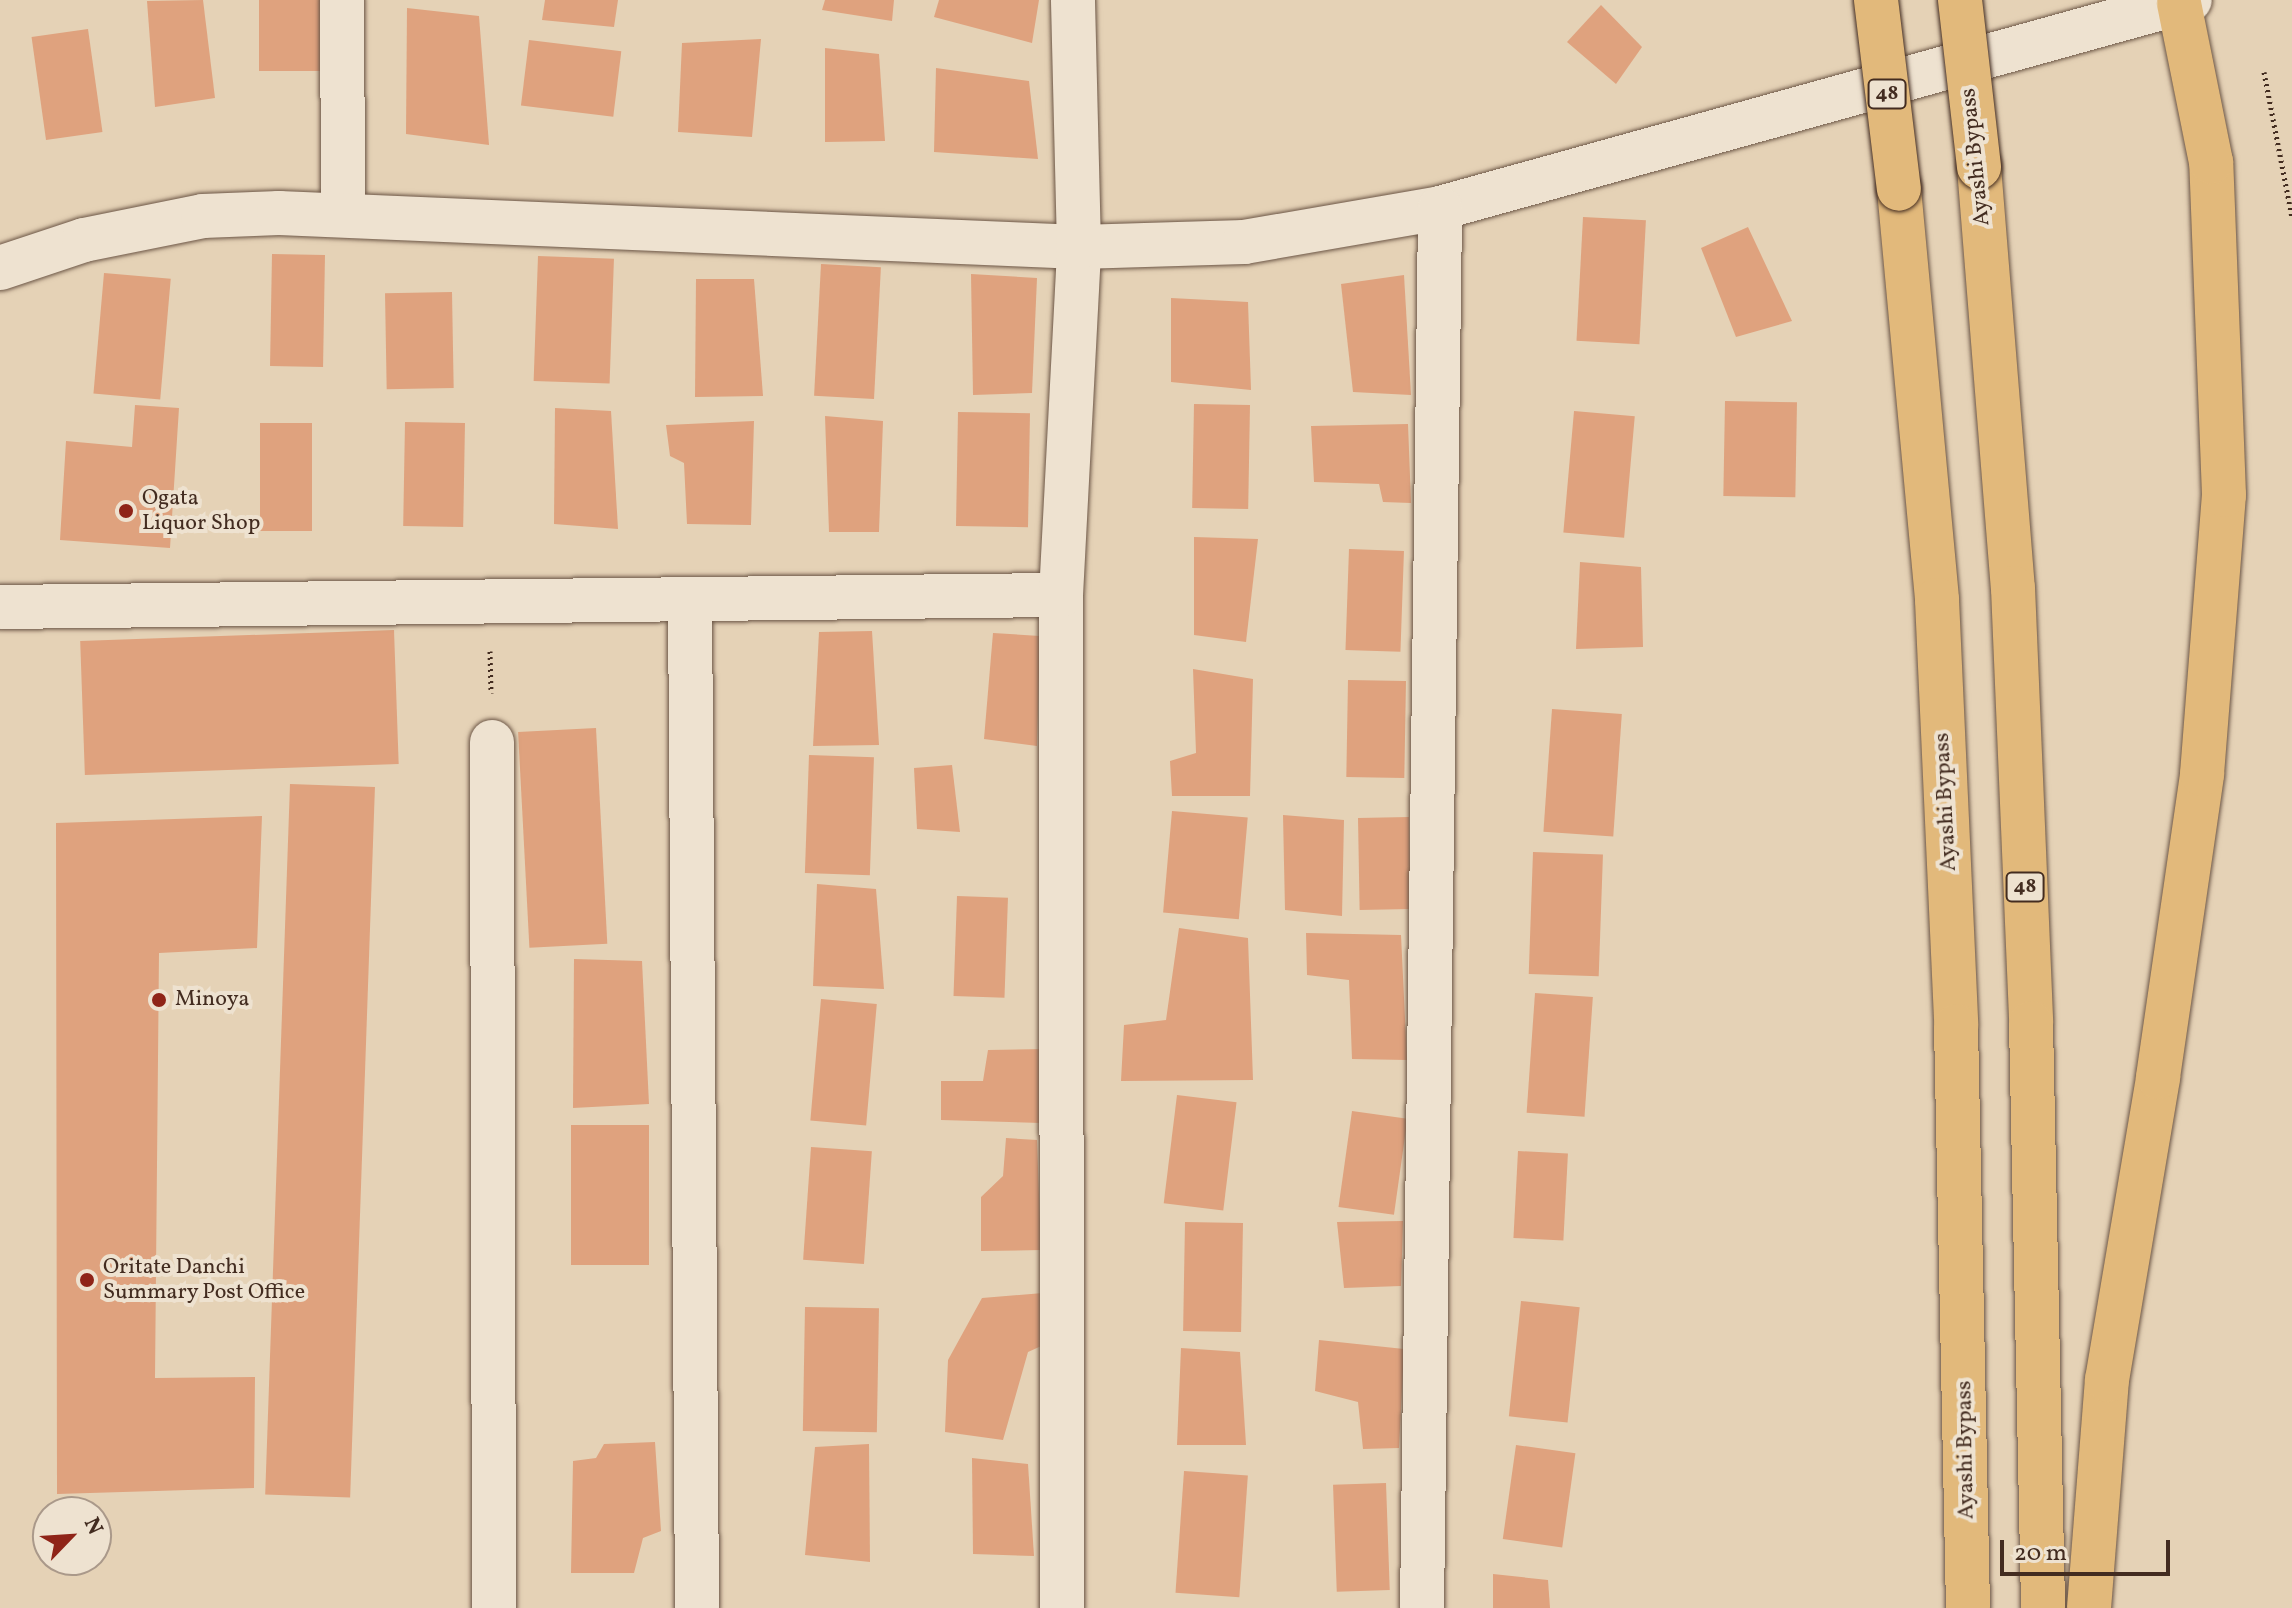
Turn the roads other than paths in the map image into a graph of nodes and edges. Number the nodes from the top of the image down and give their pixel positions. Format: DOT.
graph roads {
  1 [pos="342,0"];
  2 [pos="1073,0"];
  3 [pos="1876,0"];
  4 [pos="1960,0"];
  5 [pos="2182,1"];
  6 [pos="1440,208"];
  7 [pos="343,215"];
  8 [pos="1079,247"];
  9 [pos="0,268"];
  10 [pos="1061,595"];
  11 [pos="690,601"];
  12 [pos="0,607"];
  13 [pos="492,742"];
  14 [pos="494,1608"];
  15 [pos="697,1608"];
  16 [pos="1062,1608"];
  17 [pos="1422,1608"];
  18 [pos="1968,1608"];
  19 [pos="2043,1608"];
  20 [pos="2089,1608"];
  1 -- 7 [label="street"];
  2 -- 8 [label="street"];
  3 -- 18 [label="highway, Ayashi Bypass / 48, bridge"];
  4 -- 19 [label="highway, Ayashi Bypass / 48, bridge"];
  5 -- 6 [label="street"];
  5 -- 20 [label="highway"];
  6 -- 8 [label="street"];
  6 -- 17 [label="street"];
  7 -- 8 [label="street"];
  7 -- 9 [label="street"];
  8 -- 10 [label="street"];
  10 -- 11 [label="street"];
  10 -- 16 [label="street"];
  11 -- 12 [label="street"];
  11 -- 15 [label="street"];
  13 -- 14 [label="street"];
}
